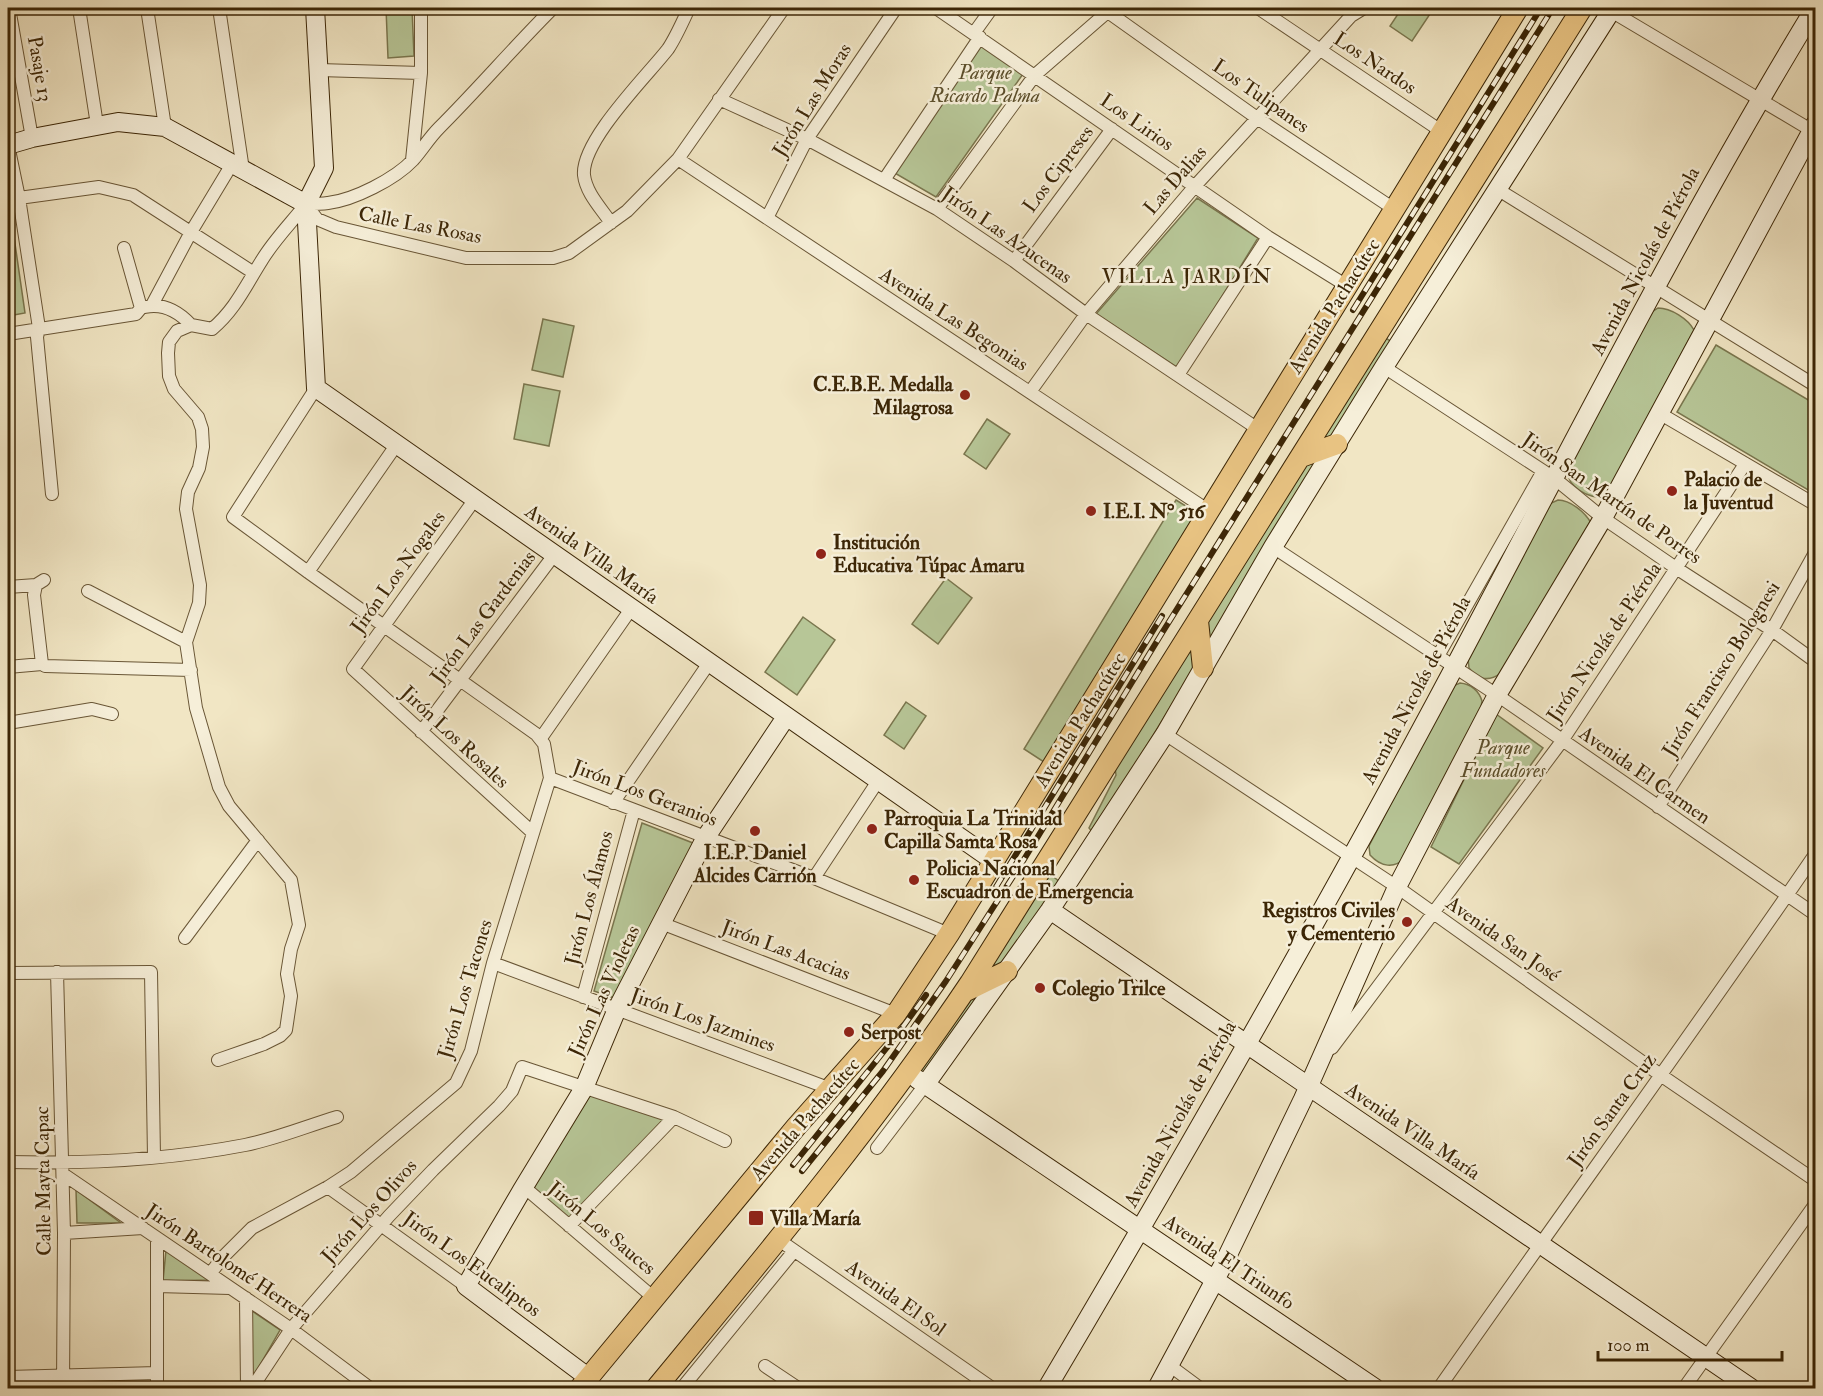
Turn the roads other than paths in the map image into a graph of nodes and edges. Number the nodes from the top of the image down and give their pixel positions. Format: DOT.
graph roads {
  1 [pos="9,8"];
  2 [pos="79,8"];
  3 [pos="147,8"];
  4 [pos="219,8"];
  5 [pos="315,8"];
  6 [pos="421,8"];
  7 [pos="555,8"];
  8 [pos="688,8"];
  9 [pos="784,8"];
  10 [pos="896,8"];
  11 [pos="936,8"];
  12 [pos="992,8"];
  13 [pos="1258,8"];
  14 [pos="1364,8"];
  15 [pos="1518,8"];
  16 [pos="1582,8"];
  17 [pos="1815,8"];
  18 [pos="1612,9"];
  19 [pos="1110,10"];
  20 [pos="977,35"];
  21 [pos="1320,50"];
  22 [pos="319,70"];
  23 [pos="421,73"];
  24 [pos="1035,75"];
  25 [pos="719,99"];
  26 [pos="1759,99"];
  27 [pos="1257,118"];
  28 [pos="98,125"];
  29 [pos="165,127"];
  30 [pos="1112,129"];
  31 [pos="1814,129"];
  32 [pos="1441,131"];
  33 [pos="32,138"];
  34 [pos="807,139"];
  35 [pos="8,145"];
  36 [pos="678,159"];
  37 [pos="412,161"];
  38 [pos="238,167"];
  39 [pos="884,180"];
  40 [pos="1194,186"];
  41 [pos="1497,189"];
  42 [pos="19,198"];
  43 [pos="306,204"];
  44 [pos="937,209"];
  45 [pos="1394,209"];
  46 [pos="766,218"];
  47 [pos="611,223"];
  48 [pos="191,232"];
  49 [pos="1268,237"];
  50 [pos="124,248"];
  51 [pos="1014,261"];
  52 [pos="254,273"];
  53 [pos="1347,286"];
  54 [pos="1656,287"];
  55 [pos="146,307"];
  56 [pos="1086,314"];
  57 [pos="1710,320"];
  58 [pos="191,325"];
  59 [pos="39,328"];
  60 [pos="8,334"];
  61 [pos="1384,368"];
  62 [pos="1178,375"];
  63 [pos="1815,386"];
  64 [pos="316,388"];
  65 [pos="1030,392"];
  66 [pos="1659,413"];
  67 [pos="1258,429"];
  68 [pos="397,444"];
  69 [pos="1337,444"];
  70 [pos="1301,457"];
  71 [pos="1745,464"];
  72 [pos="1548,475"];
  73 [pos="52,494"];
  74 [pos="475,499"];
  75 [pos="1815,505"];
  76 [pos="1209,511"];
  77 [pos="1603,518"];
  78 [pos="1273,547"];
  79 [pos="1815,551"];
  80 [pos="554,555"];
  81 [pos="1676,568"];
  82 [pos="308,572"];
  83 [pos="8,587"];
  84 [pos="88,591"];
  85 [pos="631,609"];
  86 [pos="1198,621"];
  87 [pos="383,626"];
  88 [pos="1772,630"];
  89 [pos="186,642"];
  90 [pos="1438,656"];
  91 [pos="1815,662"];
  92 [pos="709,663"];
  93 [pos="42,664"];
  94 [pos="8,667"];
  95 [pos="1454,667"];
  96 [pos="1203,668"];
  97 [pos="353,669"];
  98 [pos="191,670"];
  99 [pos="461,680"];
  100 [pos="1497,695"];
  101 [pos="112,714"];
  102 [pos="786,717"];
  103 [pos="8,723"];
  104 [pos="421,732"];
  105 [pos="1165,734"];
  106 [pos="541,738"];
  107 [pos="1562,741"];
  108 [pos="550,778"];
  109 [pos="878,781"];
  110 [pos="613,803"];
  111 [pos="1658,807"];
  112 [pos="634,810"];
  113 [pos="532,832"];
  114 [pos="706,837"];
  115 [pos="258,840"];
  116 [pos="1815,853"];
  117 [pos="1353,857"];
  118 [pos="994,861"];
  119 [pos="814,878"];
  120 [pos="1397,887"];
  121 [pos="1786,895"];
  122 [pos="1050,910"];
  123 [pos="1433,913"];
  124 [pos="1815,915"];
  125 [pos="661,923"];
  126 [pos="950,934"];
  127 [pos="185,938"];
  128 [pos="493,963"];
  129 [pos="1007,971"];
  130 [pos="57,972"];
  131 [pos="8,973"];
  132 [pos="964,992"];
  133 [pos="583,997"];
  134 [pos="617,1009"];
  135 [pos="896,1014"];
  136 [pos="1246,1043"];
  137 [pos="218,1060"];
  138 [pos="1317,1068"];
  139 [pos="908,1073"];
  140 [pos="1662,1076"];
  141 [pos="925,1085"];
  142 [pos="1309,1087"];
  143 [pos="584,1088"];
  144 [pos="831,1089"];
  145 [pos="338,1117"];
  146 [pos="674,1118"];
  147 [pos="725,1141"];
  148 [pos="877,1149"];
  149 [pos="154,1157"];
  150 [pos="8,1162"];
  151 [pos="63,1169"];
  152 [pos="1815,1181"];
  153 [pos="328,1187"];
  154 [pos="524,1187"];
  155 [pos="1815,1203"];
  156 [pos="381,1226"];
  157 [pos="569,1226"];
  158 [pos="143,1228"];
  159 [pos="1141,1230"];
  160 [pos="64,1233"];
  161 [pos="157,1238"];
  162 [pos="1540,1244"];
  163 [pos="786,1245"];
  164 [pos="210,1274"];
  165 [pos="1215,1281"];
  166 [pos="157,1286"];
  167 [pos="466,1287"];
  168 [pos="232,1288"];
  169 [pos="246,1298"];
  170 [pos="654,1298"];
  171 [pos="291,1329"];
  172 [pos="1706,1358"];
  173 [pos="1169,1365"];
  174 [pos="765,1366"];
  175 [pos="157,1374"];
  176 [pos="8,1377"];
  177 [pos="63,1382"];
  178 [pos="584,1383"];
  179 [pos="157,1389"];
  180 [pos="247,1389"];
  181 [pos="252,1389"];
  182 [pos="370,1389"];
  183 [pos="656,1389"];
  184 [pos="682,1389"];
  185 [pos="798,1389"];
  186 [pos="992,1389"];
  187 [pos="1047,1389"];
  188 [pos="1156,1389"];
  189 [pos="1200,1389"];
  190 [pos="1375,1389"];
  191 [pos="1439,1389"];
  192 [pos="1684,1389"];
  193 [pos="1751,1389"];
  1 -- 33 [label="street, Pasaje 13"];
  2 -- 28 [label="street"];
  3 -- 29 [label="street"];
  4 -- 38 [label="street"];
  5 -- 22 [label="street"];
  6 -- 23 [label="street"];
  7 -- 37 [label="street"];
  8 -- 47 [label="street"];
  9 -- 25 [label="street, Calle Las Rosas"];
  10 -- 34 [label="street, Jirón Las Moras"];
  11 -- 20 [label="street, Los Lirios"];
  12 -- 20 [label="street"];
  13 -- 21 [label="street, Los Nardos"];
  14 -- 21 [label="street, Las Dalias"];
  15 -- 32 [label="main road, Avenida Pachacútec"];
  16 -- 70 [label="main road"];
  17 -- 26 [label="street, Avenida Nicolás de Piérola"];
  18 -- 26 [label="street"];
  18 -- 41 [label="street"];
  19 -- 24 [label="street"];
  19 -- 27 [label="street, Los Tulipanes"];
  20 -- 24 [label="street, Los Lirios"];
  20 -- 39 [label="street"];
  21 -- 27 [label="street, Las Dalias"];
  21 -- 32 [label="street, Los Nardos"];
  22 -- 23 [label="street"];
  22 -- 43 [label="street"];
  23 -- 37 [label="street"];
  24 -- 30 [label="street, Los Lirios"];
  24 -- 44 [label="street"];
  25 -- 34 [label="street, Jirón Las Azucenas"];
  25 -- 36 [label="street, Calle Las Rosas"];
  26 -- 31 [label="street"];
  26 -- 54 [label="street, Avenida Nicolás de Piérola"];
  27 -- 40 [label="street, Las Dalias"];
  27 -- 45 [label="street, Los Tulipanes"];
  28 -- 29 [label="street"];
  28 -- 33 [label="street"];
  29 -- 38 [label="street"];
  30 -- 40 [label="street, Los Lirios"];
  30 -- 51 [label="street, Los Cipreses"];
  31 -- 57 [label="street"];
  32 -- 45 [label="main road, Avenida Pachacútec"];
  33 -- 35 [label="street"];
  34 -- 39 [label="street, Jirón Las Azucenas"];
  34 -- 46 [label="street, Jirón Las Moras"];
  35 -- 42 [label="street"];
  36 -- 46 [label="street, Avenida Las Begonias"];
  36 -- 47 [label="street, Calle Las Rosas"];
  37 -- 43 [label="street"];
  38 -- 43 [label="street"];
  38 -- 48 [label="street"];
  39 -- 44 [label="street, Jirón Las Azucenas"];
  40 -- 49 [label="street, Los Lirios"];
  40 -- 56 [label="street, Las Dalias"];
  41 -- 54 [label="street"];
  41 -- 61 [label="street"];
  42 -- 48 [label="street"];
  42 -- 59 [label="street"];
  43 -- 47 [label="street, Calle Las Rosas"];
  43 -- 52 [label="street"];
  43 -- 64 [label="street"];
  44 -- 51 [label="street, Jirón Las Azucenas"];
  45 -- 53 [label="main road, Avenida Pachacútec"];
  46 -- 65 [label="street, Avenida Las Begonias"];
  48 -- 52 [label="street"];
  48 -- 55 [label="street"];
  49 -- 53 [label="street, Los Lirios"];
  49 -- 62 [label="street"];
  50 -- 55 [label="street"];
  51 -- 56 [label="street, Jirón Las Azucenas"];
  52 -- 58 [label="street"];
  53 -- 67 [label="main road, Avenida Pachacútec"];
  54 -- 57 [label="street"];
  54 -- 72 [label="street, Avenida Nicolás de Piérola"];
  55 -- 58 [label="street"];
  55 -- 59 [label="street"];
  56 -- 62 [label="street, Jirón Las Azucenas"];
  56 -- 65 [label="street, Las Dalias"];
  57 -- 63 [label="street"];
  57 -- 66 [label="street"];
  58 -- 89 [label="street"];
  59 -- 60 [label="street"];
  59 -- 73 [label="street"];
  61 -- 69 [label="street"];
  61 -- 72 [label="street, Jirón San Martín de Porres"];
  62 -- 67 [label="street, Jirón Las Azucenas"];
  64 -- 68 [label="street, Avenida Villa María"];
  64 -- 82 [label="street"];
  65 -- 76 [label="street, Avenida Las Begonias"];
  66 -- 71 [label="street"];
  66 -- 77 [label="street"];
  67 -- 76 [label="main road, Avenida Pachacútec"];
  68 -- 74 [label="street, Avenida Villa María"];
  68 -- 82 [label="street"];
  69 -- 70 [label="main road"];
  69 -- 78 [label="street"];
  70 -- 86 [label="main road"];
  71 -- 75 [label="street"];
  71 -- 81 [label="street, Jirón Nicolás de Piérola"];
  72 -- 77 [label="street, Jirón San Martín de Porres"];
  72 -- 90 [label="street"];
  72 -- 95 [label="street, Avenida Nicolás de Piérola"];
  74 -- 80 [label="street, Avenida Villa María"];
  74 -- 87 [label="street, Jirón Los Nogales"];
  76 -- 118 [label="main road, Avenida Pachacútec"];
  77 -- 81 [label="street, Jirón San Martín de Porres"];
  77 -- 100 [label="street"];
  78 -- 90 [label="street, Avenida El Carmen"];
  78 -- 96 [label="street"];
  79 -- 88 [label="street, Jirón Francisco Bolognesi"];
  80 -- 85 [label="street, Avenida Villa María"];
  80 -- 99 [label="street, Jirón Las Gardenias"];
  81 -- 88 [label="street, Jirón San Martín de Porres"];
  81 -- 107 [label="street, Jirón Nicolás de Piérola"];
  82 -- 87 [label="street"];
  83 -- 93 [label="street"];
  84 -- 89 [label="street"];
  85 -- 92 [label="street, Avenida Villa María"];
  85 -- 106 [label="street"];
  86 -- 96 [label="main road"];
  86 -- 132 [label="main road"];
  87 -- 97 [label="street, Jirón Los Nogales"];
  87 -- 99 [label="street"];
  88 -- 91 [label="street, Jirón San Martín de Porres"];
  88 -- 111 [label="street, Jirón Francisco Bolognesi"];
  89 -- 98 [label="street"];
  90 -- 95 [label="street, Avenida El Carmen"];
  92 -- 102 [label="street, Avenida Villa María"];
  92 -- 110 [label="street, Jirón Los Álamos"];
  93 -- 94 [label="street"];
  93 -- 98 [label="street"];
  95 -- 100 [label="street, Avenida El Carmen"];
  95 -- 117 [label="street, Avenida Nicolás de Piérola"];
  96 -- 105 [label="street"];
  97 -- 104 [label="street, Jirón Los Rosales"];
  98 -- 115 [label="street"];
  99 -- 104 [label="street, Jirón Las Gardenias"];
  99 -- 106 [label="street"];
  100 -- 107 [label="street, Avenida El Carmen"];
  100 -- 120 [label="street"];
  101 -- 103 [label="street"];
  102 -- 109 [label="street, Avenida Villa María"];
  102 -- 114 [label="street, Jirón Las Violetas"];
  104 -- 113 [label="street, Jirón Los Rosales"];
  105 -- 117 [label="street, Avenida San José"];
  105 -- 122 [label="street"];
  106 -- 108 [label="street, Jirón Los Geranios"];
  107 -- 111 [label="street, Avenida El Carmen"];
  107 -- 123 [label="street, Jirón Nicolás de Piérola"];
  108 -- 110 [label="street, Jirón Los Geranios"];
  108 -- 113 [label="street, Jirón Los Tacones"];
  109 -- 118 [label="street, Avenida Villa María"];
  109 -- 119 [label="street"];
  110 -- 112 [label="street, Jirón Los Geranios"];
  111 -- 121 [label="street, Avenida El Carmen"];
  112 -- 114 [label="street, Jirón Los Geranios"];
  112 -- 133 [label="street, Jirón Los Álamos"];
  113 -- 128 [label="street, Jirón Los Tacones"];
  114 -- 119 [label="street, Jirón Los Geranios"];
  114 -- 125 [label="street, Jirón Las Violetas"];
  115 -- 127 [label="street"];
  115 -- 137 [label="street"];
  116 -- 121 [label="street, Jirón Santa Cruz"];
  117 -- 120 [label="street, Avenida San José"];
  117 -- 136 [label="street, Avenida Nicolás de Piérola"];
  118 -- 126 [label="main road, Avenida Pachacútec"];
  119 -- 126 [label="street, Jirón Los Geranios"];
  120 -- 123 [label="street, Avenida San José"];
  120 -- 138 [label="street"];
  121 -- 124 [label="street, Avenida El Carmen"];
  121 -- 140 [label="street, Jirón Santa Cruz"];
  122 -- 129 [label="street"];
  122 -- 136 [label="street, Avenida Villa María"];
  123 -- 138 [label="street, Jirón Nicolás de Piérola"];
  123 -- 140 [label="street, Avenida San José"];
  125 -- 134 [label="street, Jirón Las Violetas"];
  125 -- 135 [label="street, Jirón Las Acacias"];
  126 -- 135 [label="main road, Avenida Pachacútec"];
  128 -- 133 [label="street, Jirón Los Jazmines"];
  128 -- 153 [label="street, Jirón Los Tacones"];
  129 -- 132 [label="main road"];
  129 -- 141 [label="street"];
  130 -- 131 [label="street"];
  130 -- 149 [label="street"];
  130 -- 151 [label="street, Calle Mayta Capac"];
  132 -- 139 [label="main road"];
  133 -- 134 [label="street, Jirón Los Jazmines"];
  134 -- 143 [label="street, Jirón Las Violetas"];
  134 -- 144 [label="street, Jirón Los Jazmines"];
  135 -- 144 [label="main road, Avenida Pachacútec"];
  136 -- 142 [label="street, Avenida Villa María"];
  136 -- 159 [label="street, Avenida Nicolás de Piérola"];
  138 -- 142 [label="street"];
  139 -- 141 [label="street, Avenida El Triunfo"];
  139 -- 163 [label="main road"];
  140 -- 152 [label="street, Avenida San José"];
  140 -- 162 [label="street, Jirón Santa Cruz"];
  141 -- 148 [label="street"];
  141 -- 159 [label="street, Avenida El Triunfo"];
  142 -- 162 [label="street, Avenida Villa María"];
  142 -- 165 [label="street"];
  143 -- 146 [label="street"];
  143 -- 154 [label="street, Jirón Las Violetas"];
  143 -- 156 [label="street, Jirón Los Olivos"];
  144 -- 170 [label="main road, Avenida Pachacútec"];
  145 -- 149 [label="street"];
  146 -- 147 [label="street"];
  146 -- 157 [label="street"];
  149 -- 151 [label="street"];
  150 -- 151 [label="street"];
  151 -- 158 [label="street, Jirón Bartolomé Herrera"];
  151 -- 160 [label="street, Calle Mayta Capac"];
  153 -- 156 [label="street, Jirón Los Eucaliptos"];
  153 -- 164 [label="street, Jirón Los Tacones"];
  154 -- 157 [label="street, Jirón Los Sauces"];
  154 -- 167 [label="street, Jirón Las Violetas"];
  155 -- 172 [label="street"];
  156 -- 167 [label="street, Jirón Los Eucaliptos"];
  156 -- 171 [label="street, Jirón Los Olivos"];
  157 -- 170 [label="street, Jirón Los Sauces"];
  158 -- 160 [label="street"];
  158 -- 161 [label="street, Jirón Bartolomé Herrera"];
  159 -- 165 [label="street, Avenida El Triunfo"];
  159 -- 187 [label="street, Avenida Nicolás de Piérola"];
  160 -- 177 [label="street, Calle Mayta Capac"];
  161 -- 164 [label="street, Jirón Bartolomé Herrera"];
  161 -- 166 [label="street"];
  162 -- 172 [label="street, Avenida Villa María"];
  162 -- 191 [label="street, Jirón Santa Cruz"];
  163 -- 183 [label="main road"];
  163 -- 184 [label="street"];
  163 -- 186 [label="street, Avenida El Sol"];
  164 -- 168 [label="street, Jirón Bartolomé Herrera"];
  165 -- 173 [label="street"];
  165 -- 190 [label="street, Avenida El Triunfo"];
  166 -- 168 [label="street"];
  166 -- 175 [label="street"];
  167 -- 178 [label="street, Jirón Los Eucaliptos"];
  168 -- 169 [label="street, Jirón Bartolomé Herrera"];
  169 -- 171 [label="street, Jirón Bartolomé Herrera"];
  169 -- 180 [label="street"];
  170 -- 178 [label="main road, Avenida Pachacútec"];
  171 -- 181 [label="street, Jirón Los Olivos"];
  171 -- 182 [label="street, Jirón Bartolomé Herrera"];
  172 -- 192 [label="street"];
  172 -- 193 [label="street, Avenida Villa María"];
  173 -- 188 [label="street"];
  173 -- 189 [label="street"];
  174 -- 185 [label="street"];
  175 -- 177 [label="street"];
  175 -- 179 [label="street"];
  176 -- 177 [label="street"];
}
